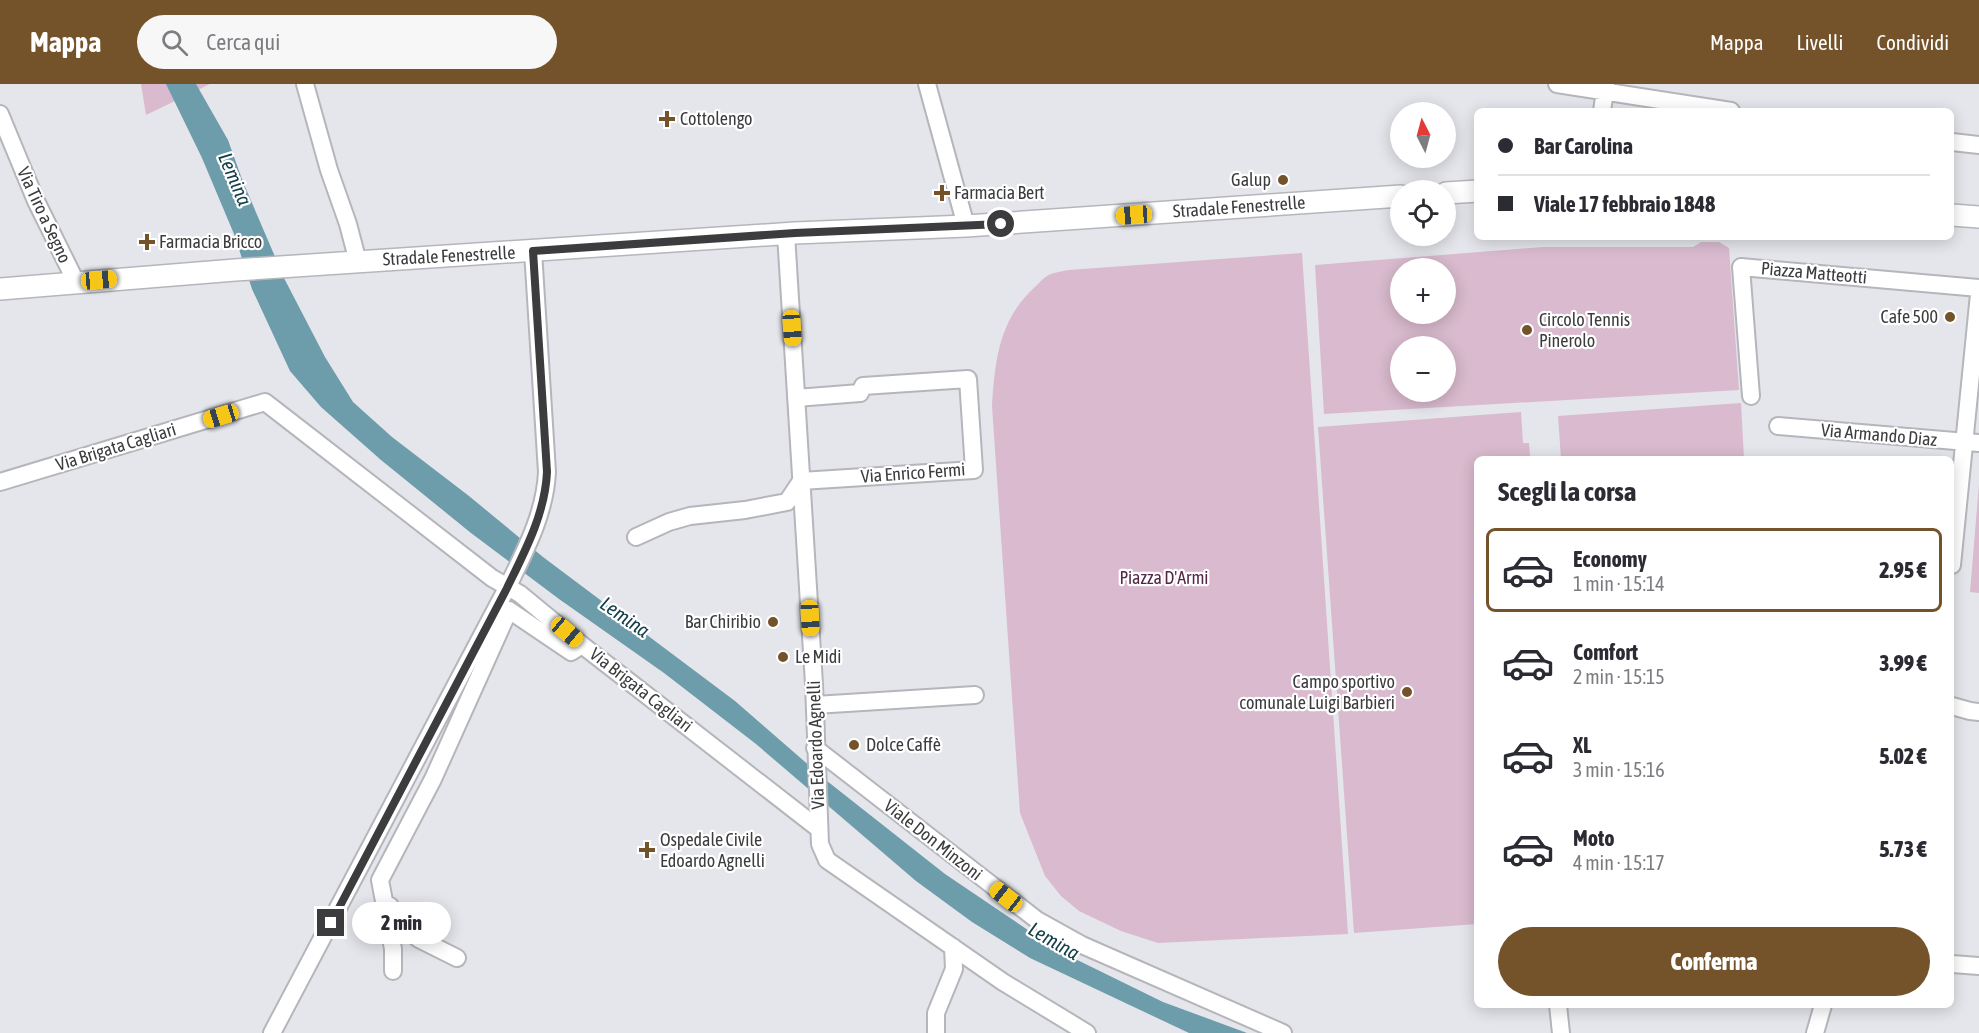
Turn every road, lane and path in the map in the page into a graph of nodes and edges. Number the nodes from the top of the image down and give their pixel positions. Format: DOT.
graph roads {
  1 [pos="305,84"];
  2 [pos="927,84"];
  3 [pos="1557,84"];
  4 [pos="1606,88"];
  5 [pos="1603,108"];
  6 [pos="1715,108"];
  7 [pos="0,114"];
  8 [pos="1954,141"];
  9 [pos="1979,145"];
  10 [pos="1474,191"];
  11 [pos="1456,192"];
  12 [pos="1390,197"];
  13 [pos="1954,215"];
  14 [pos="1979,218"];
  15 [pos="966,226"];
  16 [pos="786,234"];
  17 [pos="533,251"];
  18 [pos="358,262"];
  19 [pos="76,282"];
  20 [pos="1979,288"];
  21 [pos="0,289"];
  22 [pos="1979,294"];
  23 [pos="1751,396"];
  24 [pos="796,398"];
  25 [pos="1778,426"];
  26 [pos="1972,443"];
  27 [pos="801,481"];
  28 [pos="0,482"];
  29 [pos="636,537"];
  30 [pos="1954,553"];
  31 [pos="511,581"];
  32 [pos="582,645"];
  33 [pos="975,695"];
  34 [pos="815,705"];
  35 [pos="1954,707"];
  36 [pos="1979,712"];
  37 [pos="815,748"];
  38 [pos="819,829"];
  39 [pos="380,880"];
  40 [pos="953,947"];
  41 [pos="457,958"];
  42 [pos="1954,964"];
  43 [pos="1979,966"];
  44 [pos="393,971"];
  45 [pos="1558,1008"];
  46 [pos="1821,1008"];
  47 [pos="1083,1031"];
  48 [pos="272,1033"];
  49 [pos="936,1033"];
  50 [pos="1060,1033"];
  51 [pos="1283,1033"];
  52 [pos="1561,1033"];
  53 [pos="1815,1033"];
  1 -- 18 [label="street"];
  2 -- 15 [label="street"];
  3 -- 4 [label="street"];
  4 -- 5 [label="street"];
  4 -- 6 [label="street"];
  7 -- 19 [label="street, Via Tiro a Segno"];
  8 -- 9 [label="street"];
  10 -- 11 [label="main road"];
  12 -- 15 [label="main road, Stradale Fenestrelle"];
  13 -- 14 [label="main road"];
  15 -- 16 [label="main road, Stradale Fenestrelle"];
  16 -- 17 [label="main road, Stradale Fenestrelle"];
  16 -- 24 [label="street, Via Edoardo Agnelli"];
  17 -- 18 [label="main road, Stradale Fenestrelle"];
  17 -- 31 [label="street"];
  18 -- 19 [label="main road, Stradale Fenestrelle"];
  19 -- 21 [label="main road, Stradale Fenestrelle"];
  20 -- 23 [label="street, Piazza Matteotti"];
  22 -- 26 [label="street"];
  24 -- 27 [label="street, Via Edoardo Agnelli"];
  24 -- 27 [label="street, Via Enrico Fermi"];
  25 -- 26 [label="street, Via Armando Diaz"];
  26 -- 30 [label="street"];
  27 -- 29 [label="street"];
  27 -- 34 [label="street, Via Edoardo Agnelli"];
  28 -- 31 [label="street, Via Brigata Cagliari"];
  31 -- 32 [label="street, Via Brigata Cagliari"];
  31 -- 48 [label="street"];
  32 -- 38 [label="street, Via Brigata Cagliari"];
  32 -- 39 [label="street"];
  33 -- 34 [label="street"];
  34 -- 37 [label="street, Via Edoardo Agnelli"];
  35 -- 36 [label="street"];
  37 -- 38 [label="street, Via Edoardo Agnelli"];
  37 -- 51 [label="street, Viale Don Minzoni"];
  38 -- 40 [label="street"];
  39 -- 41 [label="street"];
  39 -- 44 [label="street"];
  40 -- 47 [label="street"];
  40 -- 49 [label="street"];
  42 -- 43 [label="street"];
  45 -- 52 [label="street"];
  46 -- 53 [label="street"];
  47 -- 50 [label="street"];
}
